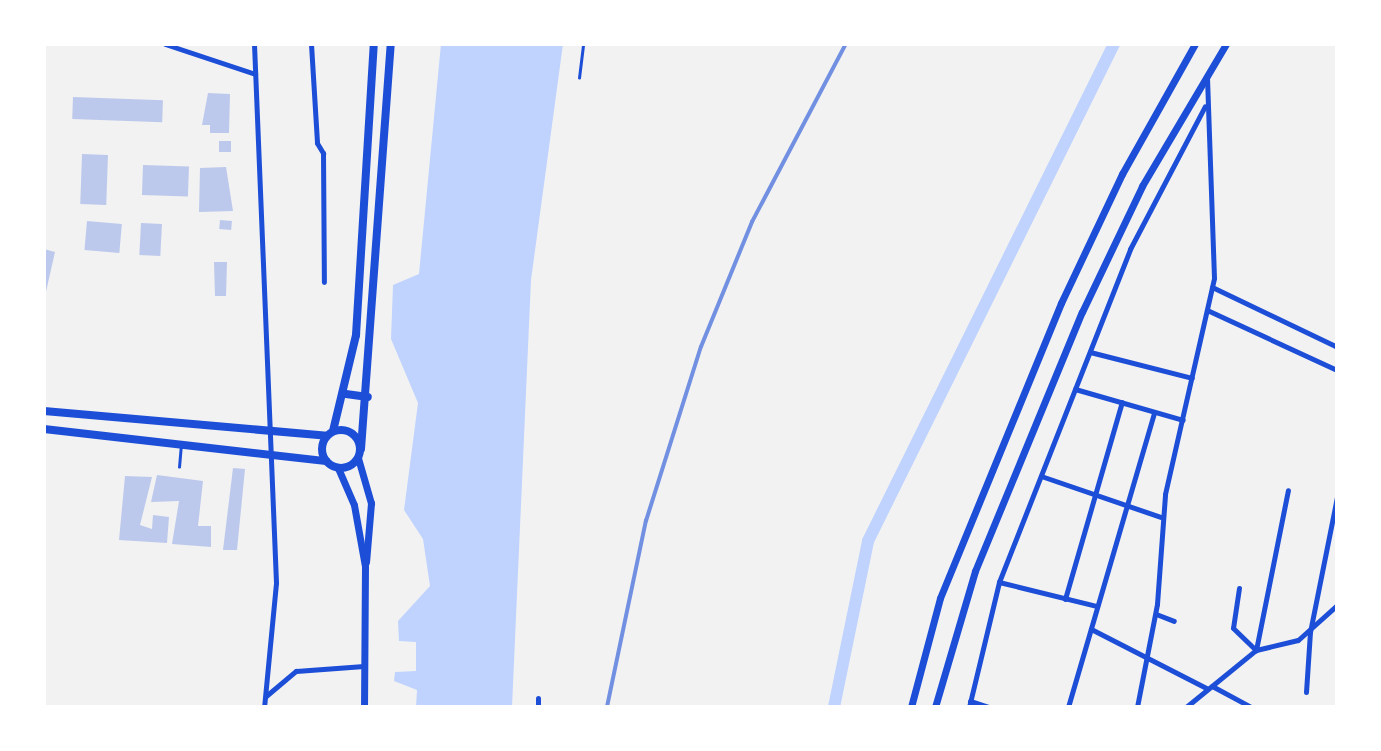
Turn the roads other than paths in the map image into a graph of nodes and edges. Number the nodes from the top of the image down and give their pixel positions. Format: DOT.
graph roads {
  1 [pos="165,44"];
  2 [pos="254,44"];
  3 [pos="311,44"];
  4 [pos="373,44"];
  5 [pos="391,44"];
  6 [pos="583,44"];
  7 [pos="1195,44"];
  8 [pos="1226,44"];
  9 [pos="255,74"];
  10 [pos="1207,75"];
  11 [pos="579,78"];
  12 [pos="1205,106"];
  13 [pos="324,282"];
  14 [pos="1212,287"];
  15 [pos="1207,310"];
  16 [pos="1337,347"];
  17 [pos="1090,352"];
  18 [pos="1337,370"];
  19 [pos="1192,378"];
  20 [pos="1075,389"];
  21 [pos="346,394"];
  22 [pos="368,397"];
  23 [pos="1122,402"];
  24 [pos="44,411"];
  25 [pos="1154,412"];
  26 [pos="1184,420"];
  27 [pos="44,429"];
  28 [pos="270,431"];
  29 [pos="330,433"];
  30 [pos="181,442"];
  31 [pos="361,449"];
  32 [pos="269,451"];
  33 [pos="358,458"];
  34 [pos="326,461"];
  35 [pos="179,467"];
  36 [pos="338,468"];
  37 [pos="1041,476"];
  38 [pos="1287,490"];
  39 [pos="1094,494"];
  40 [pos="1337,497"];
  41 [pos="1127,505"];
  42 [pos="1161,517"];
  43 [pos="365,566"];
  44 [pos="999,582"];
  45 [pos="1239,588"];
  46 [pos="1065,599"];
  47 [pos="1337,605"];
  48 [pos="1097,607"];
  49 [pos="1156,614"];
  50 [pos="1174,621"];
  51 [pos="1091,629"];
  52 [pos="1310,632"];
  53 [pos="1256,650"];
  54 [pos="1147,653"];
  55 [pos="364,666"];
  56 [pos="1210,687"];
  57 [pos="1306,692"];
  58 [pos="264,698"];
  59 [pos="538,698"];
  60 [pos="969,704"];
  61 [pos="264,707"];
  62 [pos="364,707"];
  63 [pos="538,707"];
  64 [pos="911,707"];
  65 [pos="935,707"];
  66 [pos="989,707"];
  67 [pos="1068,707"];
  68 [pos="1137,707"];
  69 [pos="1186,707"];
  70 [pos="1251,707"];
  1 -- 9 [label="street"];
  2 -- 9 [label="street"];
  3 -- 13 [label="street"];
  4 -- 21 [label="main road"];
  5 -- 22 [label="main road"];
  6 -- 11 [label="lane"];
  7 -- 64 [label="main road"];
  8 -- 10 [label="main road"];
  9 -- 28 [label="street"];
  10 -- 12 [label="street"];
  10 -- 65 [label="main road"];
  12 -- 14 [label="street"];
  12 -- 17 [label="street"];
  14 -- 15 [label="street"];
  14 -- 16 [label="street"];
  15 -- 18 [label="street"];
  15 -- 19 [label="street"];
  17 -- 19 [label="street"];
  17 -- 20 [label="street"];
  19 -- 26 [label="street"];
  20 -- 23 [label="street"];
  20 -- 37 [label="street"];
  21 -- 22 [label="main road"];
  21 -- 29 [label="main road"];
  22 -- 31 [label="main road"];
  23 -- 25 [label="street"];
  23 -- 39 [label="street"];
  24 -- 28 [label="main road"];
  25 -- 26 [label="street"];
  25 -- 41 [label="street"];
  26 -- 42 [label="street"];
  27 -- 30 [label="main road"];
  28 -- 29 [label="main road"];
  28 -- 32 [label="street"];
  29 -- 31 [label="main road"];
  29 -- 34 [label="main road"];
  30 -- 32 [label="main road"];
  30 -- 35 [label="lane"];
  31 -- 33 [label="main road"];
  32 -- 34 [label="main road"];
  32 -- 58 [label="street"];
  33 -- 36 [label="main road"];
  33 -- 43 [label="main road"];
  34 -- 36 [label="main road"];
  36 -- 43 [label="main road"];
  37 -- 39 [label="street"];
  37 -- 44 [label="street"];
  38 -- 53 [label="street"];
  39 -- 41 [label="street"];
  39 -- 46 [label="street"];
  40 -- 52 [label="street"];
  41 -- 42 [label="street"];
  41 -- 48 [label="street"];
  42 -- 49 [label="street"];
  43 -- 55 [label="main road"];
  44 -- 46 [label="street"];
  44 -- 60 [label="street"];
  45 -- 53 [label="street"];
  46 -- 48 [label="street"];
  47 -- 52 [label="street"];
  48 -- 51 [label="street"];
  49 -- 50 [label="street"];
  49 -- 54 [label="street"];
  51 -- 54 [label="street"];
  51 -- 67 [label="street"];
  52 -- 53 [label="street"];
  52 -- 57 [label="street"];
  53 -- 56 [label="street"];
  54 -- 56 [label="street"];
  54 -- 68 [label="street"];
  55 -- 58 [label="street"];
  55 -- 62 [label="main road"];
  56 -- 69 [label="street"];
  56 -- 70 [label="street"];
  58 -- 61 [label="street"];
  59 -- 63 [label="street"];
  60 -- 66 [label="street"];
}
